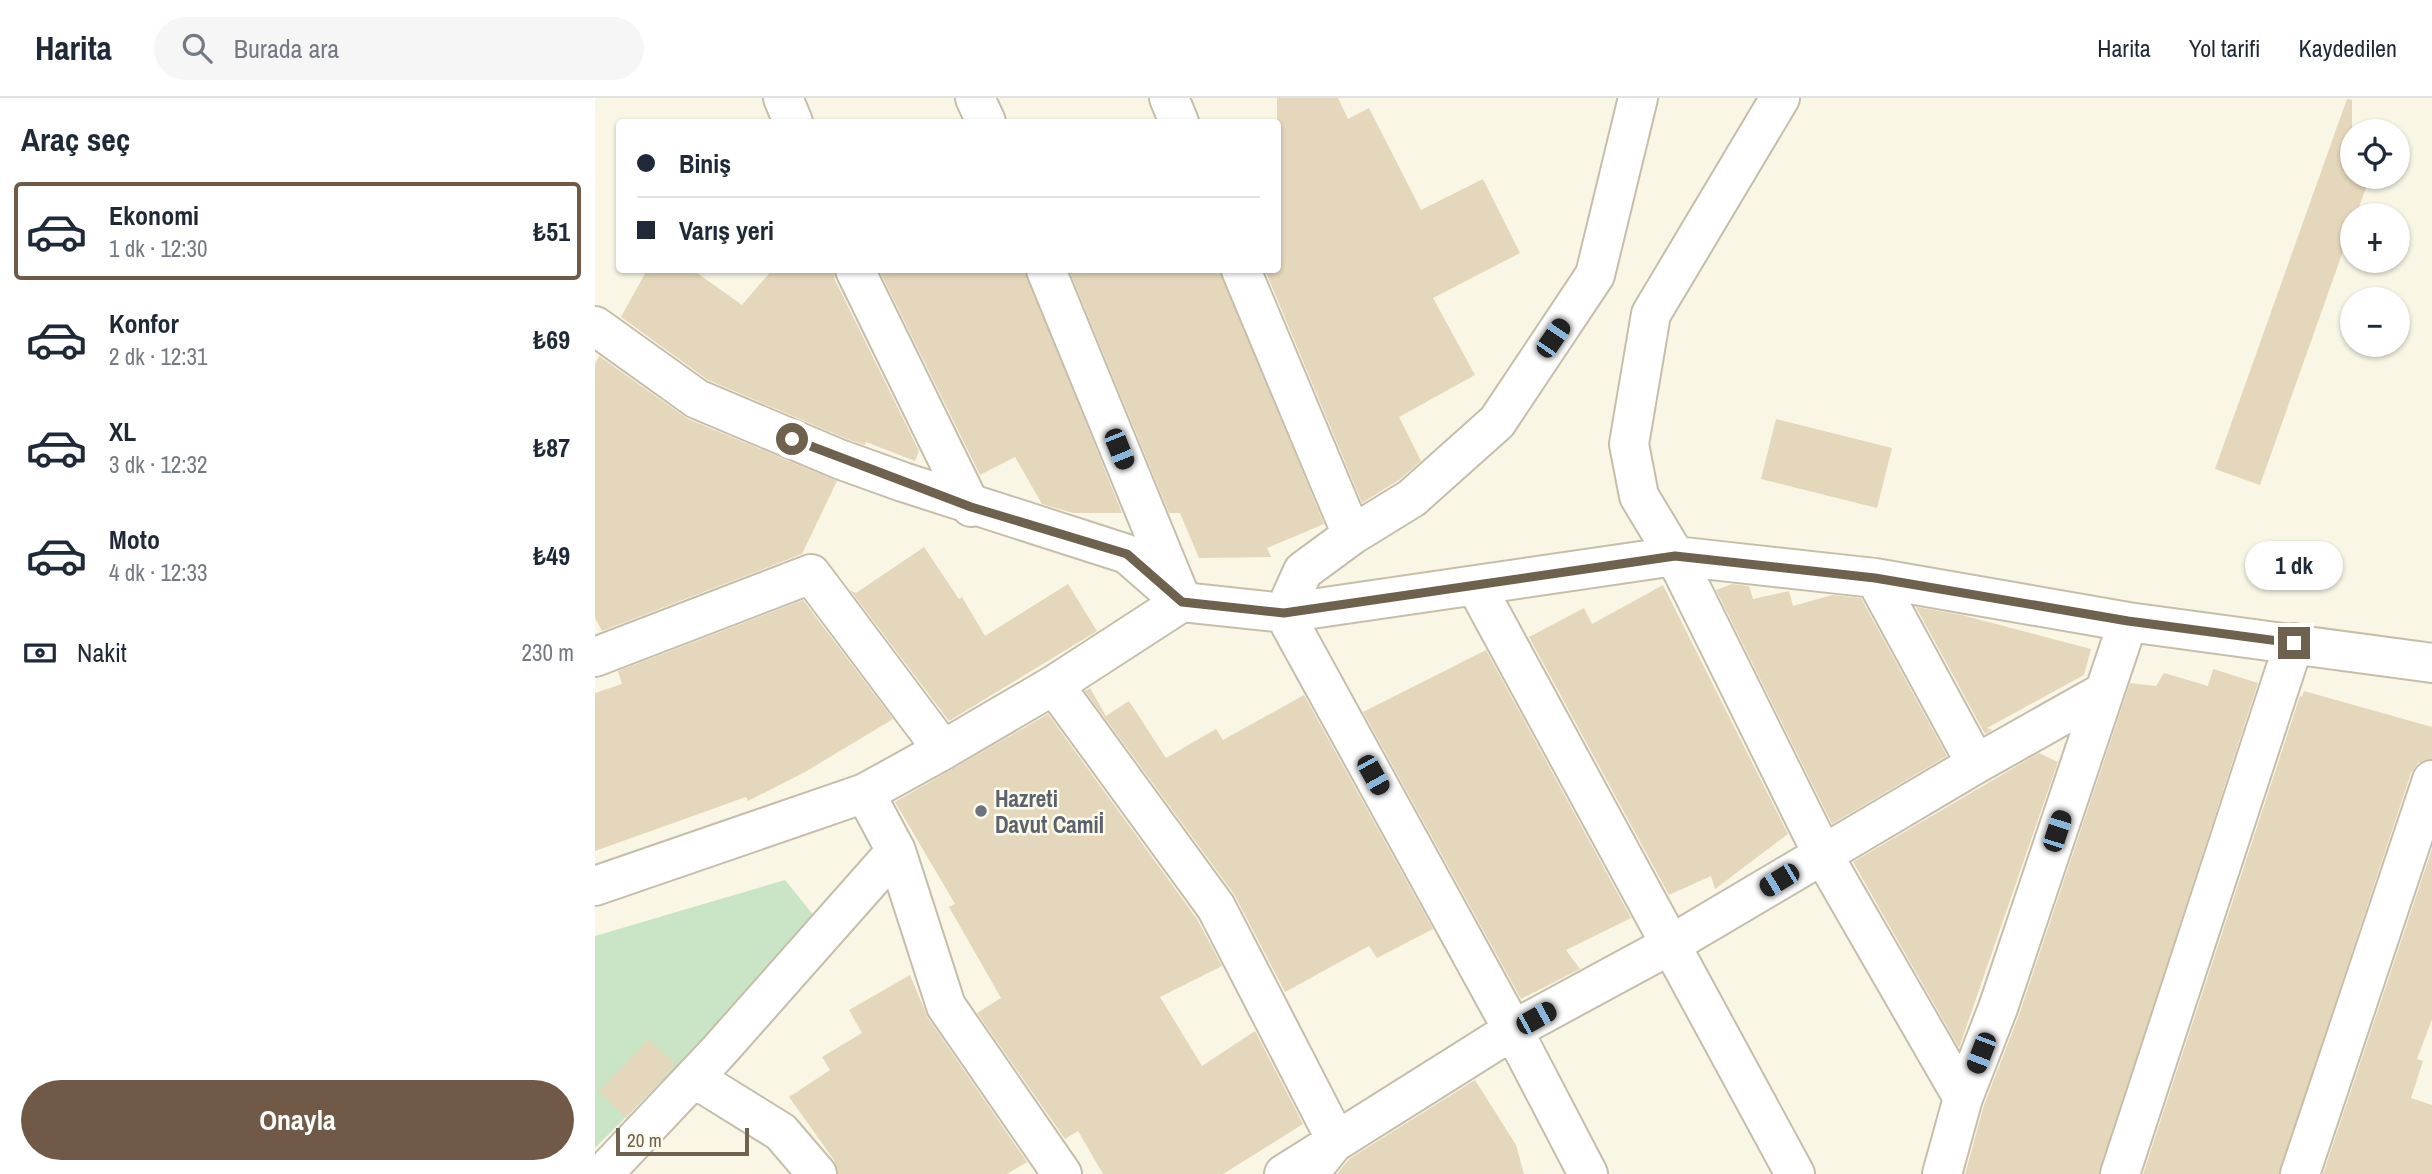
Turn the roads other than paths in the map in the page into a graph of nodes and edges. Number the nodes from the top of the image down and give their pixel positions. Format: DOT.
graph roads {
  1 [pos="783,98"];
  2 [pos="975,98"];
  3 [pos="1169,98"];
  4 [pos="1638,98"];
  5 [pos="1780,98"];
  6 [pos="792,119"];
  7 [pos="985,119"];
  8 [pos="1178,119"];
  9 [pos="856,273"];
  10 [pos="1047,273"];
  11 [pos="1242,273"];
  12 [pos="595,326"];
  13 [pos="971,507"];
  14 [pos="1352,535"];
  15 [pos="1675,556"];
  16 [pos="1875,578"];
  17 [pos="1476,586"];
  18 [pos="1182,602"];
  19 [pos="1284,613"];
  20 [pos="2128,621"];
  21 [pos="2294,643"];
  22 [pos="595,657"];
  23 [pos="2432,663"];
  24 [pos="1053,685"];
  25 [pos="2102,693"];
  26 [pos="943,750"];
  27 [pos="1976,764"];
  28 [pos="2432,780"];
  29 [pos="865,793"];
  30 [pos="896,851"];
  31 [pos="1823,855"];
  32 [pos="595,886"];
  33 [pos="1670,945"];
  34 [pos="1513,1030"];
  35 [pos="694,1077"];
  36 [pos="1963,1098"];
  37 [pos="1336,1140"];
  38 [pos="1580,1171"];
  39 [pos="603,1174"];
  40 [pos="817,1174"];
  41 [pos="1062,1174"];
  42 [pos="1284,1174"];
  43 [pos="1317,1174"];
  44 [pos="1795,1174"];
  45 [pos="1942,1174"];
  46 [pos="2120,1174"];
  47 [pos="2300,1174"];
  1 -- 6 [label="street"];
  2 -- 7 [label="street"];
  3 -- 8 [label="street"];
  4 -- 14 [label="street"];
  5 -- 15 [label="street"];
  9 -- 13 [label="street"];
  10 -- 18 [label="street"];
  11 -- 14 [label="street"];
  12 -- 13 [label="street"];
  13 -- 18 [label="street"];
  14 -- 19 [label="street"];
  15 -- 16 [label="street"];
  15 -- 17 [label="street"];
  15 -- 31 [label="street"];
  16 -- 20 [label="street"];
  16 -- 27 [label="street"];
  17 -- 19 [label="street"];
  17 -- 33 [label="street"];
  18 -- 19 [label="street"];
  18 -- 24 [label="street"];
  19 -- 34 [label="street"];
  20 -- 21 [label="street"];
  20 -- 25 [label="street"];
  21 -- 23 [label="street"];
  21 -- 46 [label="street"];
  22 -- 26 [label="street"];
  24 -- 26 [label="street"];
  24 -- 37 [label="street"];
  25 -- 27 [label="street"];
  25 -- 36 [label="street"];
  26 -- 29 [label="street"];
  27 -- 31 [label="street"];
  28 -- 47 [label="street"];
  29 -- 30 [label="street"];
  29 -- 32 [label="street"];
  30 -- 35 [label="street"];
  30 -- 41 [label="street"];
  31 -- 33 [label="street"];
  31 -- 36 [label="street"];
  33 -- 34 [label="street"];
  33 -- 44 [label="street"];
  34 -- 37 [label="street"];
  34 -- 38 [label="street"];
  35 -- 39 [label="street"];
  35 -- 40 [label="street"];
  36 -- 45 [label="street"];
  37 -- 42 [label="street"];
  37 -- 43 [label="street"];
}
